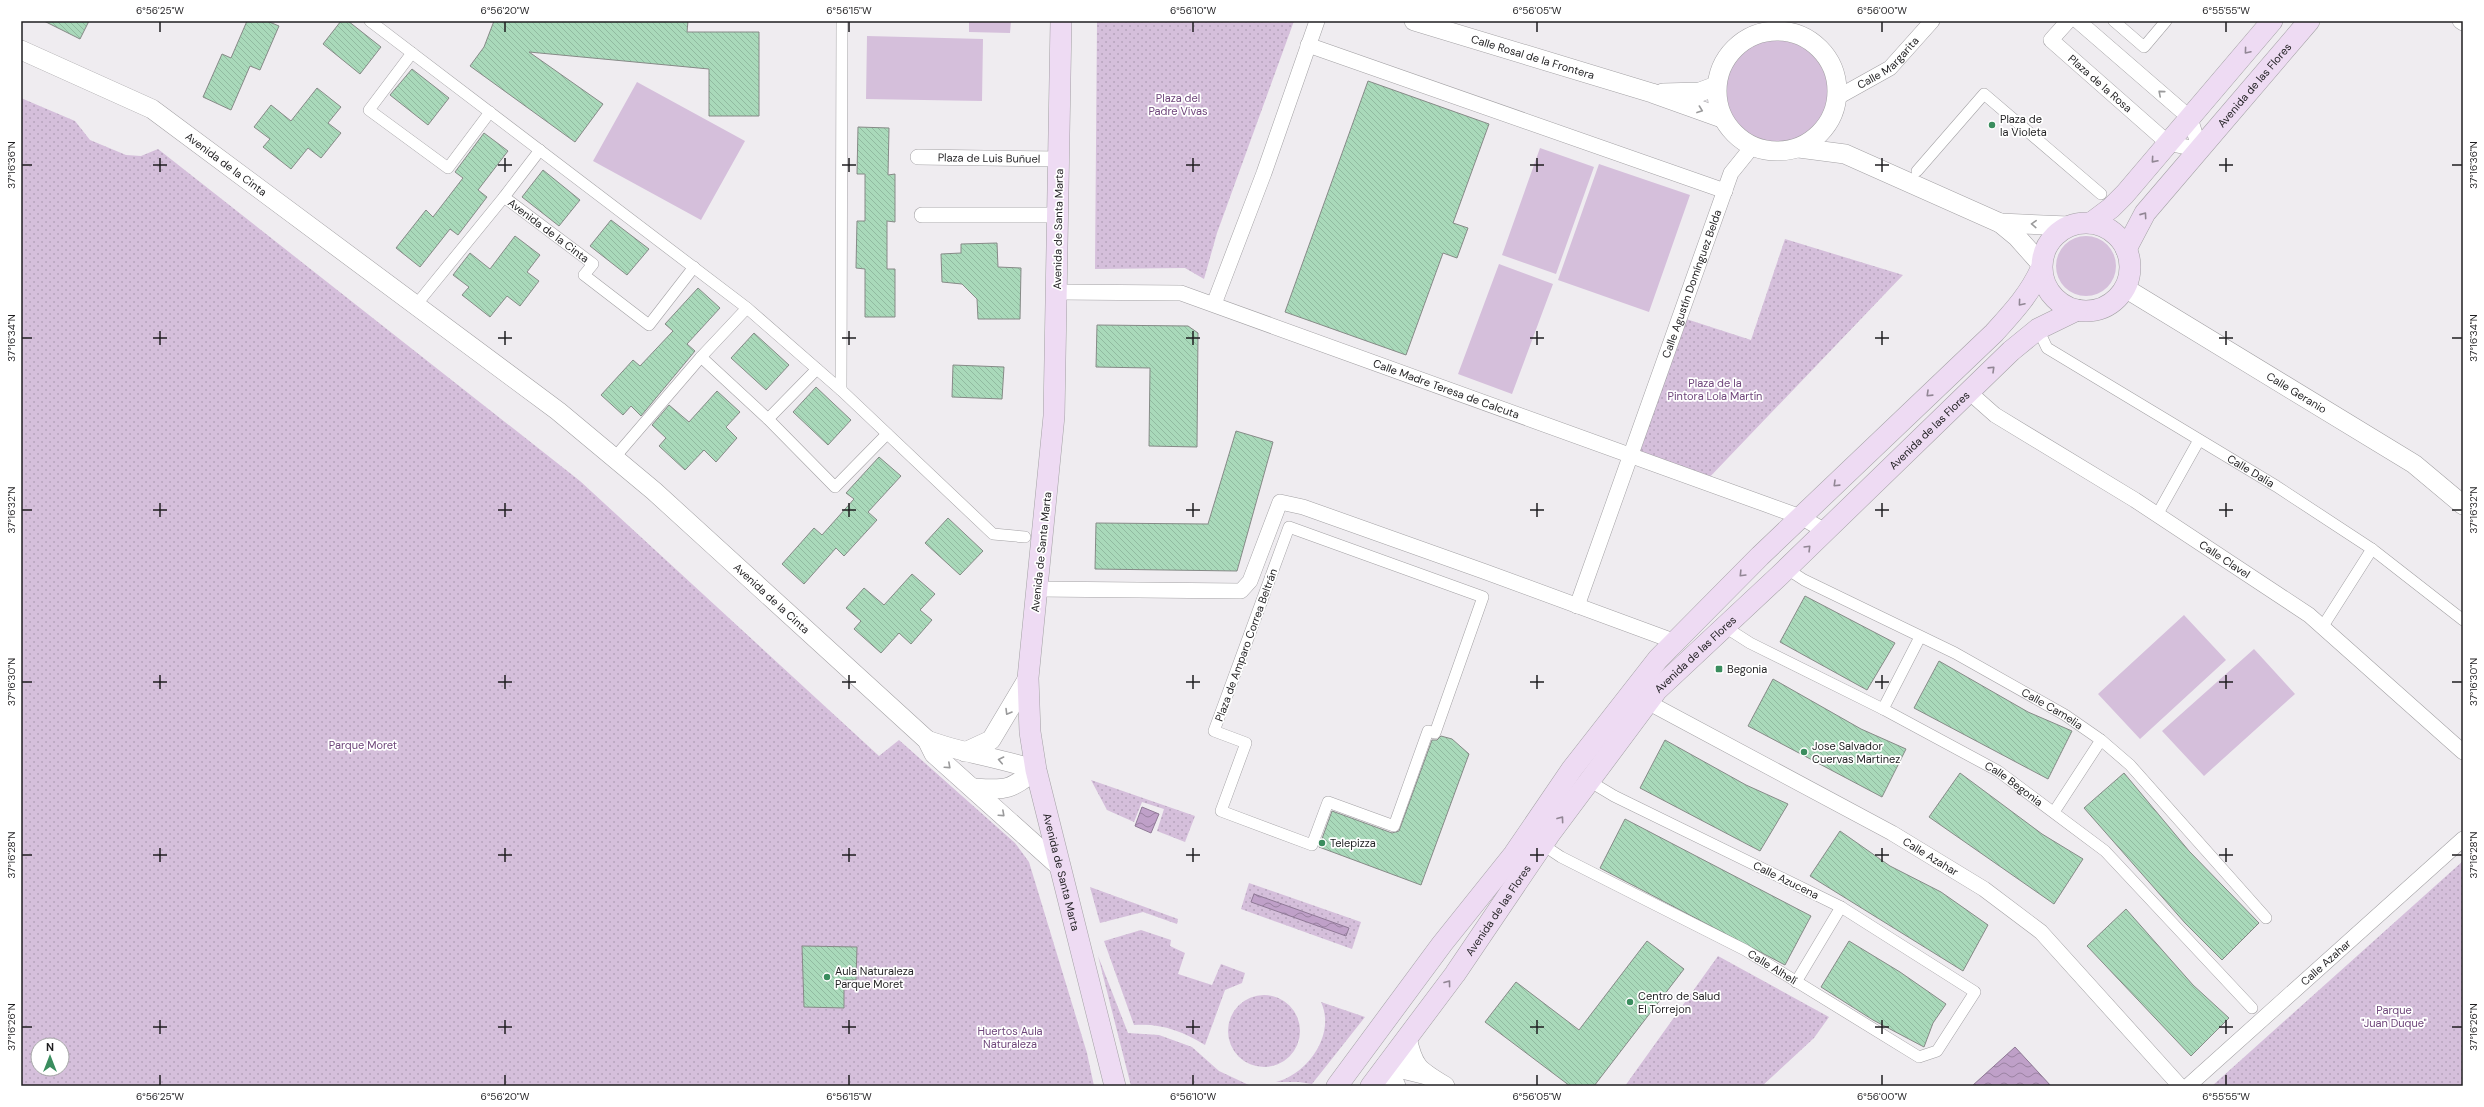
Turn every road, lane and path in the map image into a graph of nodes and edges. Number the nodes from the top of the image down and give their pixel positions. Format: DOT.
graph roads {
  1 [pos="370,21"];
  2 [pos="842,21"];
  3 [pos="1061,21"];
  4 [pos="1317,21"];
  5 [pos="1414,21"];
  6 [pos="1932,21"];
  7 [pos="2068,21"];
  8 [pos="2078,21"];
  9 [pos="2114,21"];
  10 [pos="2166,21"];
  11 [pos="2272,21"];
  12 [pos="2309,21"];
  13 [pos="2460,21"];
  14 [pos="2463,23"];
  15 [pos="1776,26"];
  16 [pos="1308,45"];
  17 [pos="21,50"];
  18 [pos="412,53"];
  19 [pos="1716,86"];
  20 [pos="1652,93"];
  21 [pos="1838,97"];
  22 [pos="490,112"];
  23 [pos="1722,118"];
  24 [pos="2190,118"];
  25 [pos="1826,127"];
  26 [pos="2168,143"];
  27 [pos="1752,147"];
  28 [pos="1799,148"];
  29 [pos="540,150"];
  30 [pos="2200,150"];
  31 [pos="1845,154"];
  32 [pos="918,157"];
  33 [pos="1059,159"];
  34 [pos="1917,171"];
  35 [pos="1725,191"];
  36 [pos="2101,194"];
  37 [pos="504,197"];
  38 [pos="922,215"];
  39 [pos="1058,215"];
  40 [pos="2000,223"];
  41 [pos="2090,223"];
  42 [pos="2068,226"];
  43 [pos="2126,249"];
  44 [pos="2041,266"];
  45 [pos="694,267"];
  46 [pos="2124,288"];
  47 [pos="1057,292"];
  48 [pos="1214,304"];
  49 [pos="416,305"];
  50 [pos="747,308"];
  51 [pos="2077,310"];
  52 [pos="2038,329"];
  53 [pos="701,357"];
  54 [pos="817,369"];
  55 [pos="841,390"];
  56 [pos="1969,392"];
  57 [pos="768,419"];
  58 [pos="887,434"];
  59 [pos="2199,440"];
  60 [pos="1631,455"];
  61 [pos="615,457"];
  62 [pos="2463,506"];
  63 [pos="2157,515"];
  64 [pos="1801,517"];
  65 [pos="1289,527"];
  66 [pos="1825,531"];
  67 [pos="1025,537"];
  68 [pos="2372,549"];
  69 [pos="1787,569"];
  70 [pos="1036,589"];
  71 [pos="1577,606"];
  72 [pos="2463,620"];
  73 [pos="2323,626"];
  74 [pos="1725,627"];
  75 [pos="1920,636"];
  76 [pos="1676,642"];
  77 [pos="1028,678"];
  78 [pos="1639,698"];
  79 [pos="1883,708"];
  80 [pos="927,740"];
  81 [pos="2101,740"];
  82 [pos="2461,747"];
  83 [pos="965,752"];
  84 [pos="1036,770"];
  85 [pos="1589,781"];
  86 [pos="973,788"];
  87 [pos="2054,812"];
  88 [pos="2463,839"];
  89 [pos="1543,845"];
  90 [pos="1060,867"];
  91 [pos="1841,907"];
  92 [pos="2266,918"];
  93 [pos="1418,975"];
  94 [pos="1796,982"];
  95 [pos="1974,992"];
  96 [pos="2252,1008"];
  97 [pos="1407,1037"];
  98 [pos="1386,1065"];
  99 [pos="1427,1076"];
  100 [pos="1116,1082"];
  101 [pos="1337,1086"];
  102 [pos="1360,1086"];
  103 [pos="1371,1086"];
  104 [pos="1396,1086"];
  105 [pos="1445,1086"];
  106 [pos="2180,1086"];
  107 [pos="2188,1086"];
  1 -- 18 [label="street"];
  2 -- 55 [label="street"];
  3 -- 33 [label="main road, Avenida de Santa Marta"];
  4 -- 16 [label="street"];
  5 -- 20 [label="street, Calle Rosal de la Frontera"];
  6 -- 21 [label="street, Calle Margarita"];
  7 -- 26 [label="street, Plaza de la Rosa"];
  24 -- 8 [label="street, one-way"];
  9 -- 10 [label="street"];
  11 -- 24 [label="main road, one-way"];
  12 -- 30 [label="main road, Avenida de las Flores"];
  13 -- 14 [label="street"];
  15 -- 19 [label="street"];
  15 -- 21 [label="street"];
  16 -- 35 [label="street"];
  16 -- 48 [label="street"];
  17 -- 49 [label="street, Avenida de la Cinta"];
  18 -- 22 [label="street"];
  18 -- 22 [label="street"];
  19 -- 20 [label="street, Calle Rosal de la Frontera"];
  19 -- 23 [label="street"];
  20 -- 23 [label="street, Calle Rosal de la Frontera, one-way"];
  21 -- 25 [label="street"];
  22 -- 29 [label="street"];
  23 -- 27 [label="street"];
  24 -- 26 [label="main road"];
  24 -- 30 [label="street"];
  25 -- 28 [label="street"];
  25 -- 31 [label="street"];
  26 -- 30 [label="street"];
  26 -- 41 [label="main road, one-way"];
  27 -- 28 [label="street"];
  27 -- 35 [label="street, Calle Agustín Domínguez Belda"];
  28 -- 31 [label="street"];
  29 -- 37 [label="street, Avenida de la Cinta"];
  29 -- 45 [label="street"];
  43 -- 30 [label="main road, Avenida de las Flores, one-way"];
  31 -- 40 [label="street"];
  32 -- 33 [label="street, Plaza de Luis Buñuel"];
  33 -- 39 [label="main road, Avenida de Santa Marta"];
  34 -- 36 [label="street"];
  35 -- 60 [label="street, Calle Agustín Domínguez Belda"];
  37 -- 45 [label="street, Avenida de la Cinta"];
  37 -- 49 [label="street, Avenida de la Cinta"];
  38 -- 39 [label="street"];
  39 -- 47 [label="main road, Avenida de Santa Marta"];
  42 -- 40 [label="street, one-way"];
  40 -- 44 [label="street"];
  41 -- 42 [label="main road"];
  41 -- 43 [label="main road"];
  42 -- 44 [label="main road"];
  43 -- 46 [label="main road"];
  44 -- 51 [label="main road"];
  44 -- 64 [label="main road, Avenida de las Flores, one-way"];
  45 -- 50 [label="street"];
  46 -- 51 [label="main road"];
  46 -- 62 [label="street, Calle Geranio"];
  47 -- 48 [label="street, Calle Madre Teresa de Calcuta"];
  47 -- 70 [label="main road, Avenida de Santa Marta"];
  48 -- 60 [label="street, Calle Madre Teresa de Calcuta"];
  49 -- 61 [label="street, Avenida de la Cinta"];
  50 -- 53 [label="street"];
  50 -- 54 [label="street"];
  51 -- 52 [label="main road, Avenida de las Flores"];
  56 -- 52 [label="main road, Avenida de las Flores, one-way"];
  52 -- 59 [label="street, Calle Dalia"];
  53 -- 57 [label="street"];
  53 -- 61 [label="street"];
  54 -- 55 [label="street"];
  54 -- 57 [label="street"];
  55 -- 58 [label="street"];
  56 -- 63 [label="street, Calle Clavel"];
  56 -- 66 [label="main road, Avenida de las Flores"];
  57 -- 58 [label="street"];
  58 -- 67 [label="street"];
  59 -- 63 [label="street"];
  59 -- 68 [label="street, Calle Dalia"];
  60 -- 64 [label="street, Calle Madre Teresa de Calcuta"];
  60 -- 71 [label="street, Calle Agustín Domínguez Belda"];
  61 -- 80 [label="street, Avenida de la Cinta"];
  63 -- 73 [label="street, Calle Clavel"];
  64 -- 66 [label="street, Calle Madre Teresa de Calcuta"];
  64 -- 76 [label="main road, Avenida de las Flores, one-way"];
  65 -- 65 [label="street, Plaza de Amparo Correa Beltrán"];
  69 -- 66 [label="main road, Avenida de las Flores, one-way"];
  68 -- 72 [label="street, Calle Dalia"];
  68 -- 73 [label="street"];
  69 -- 74 [label="main road, Avenida de las Flores"];
  69 -- 75 [label="street, Calle Camelia"];
  70 -- 71 [label="street"];
  70 -- 77 [label="main road, Avenida de Santa Marta"];
  71 -- 76 [label="street"];
  73 -- 82 [label="street, Calle Clavel"];
  74 -- 78 [label="main road, Avenida de las Flores"];
  74 -- 79 [label="street, Calle Begonia"];
  75 -- 79 [label="street"];
  75 -- 81 [label="street, Calle Camelia"];
  76 -- 78 [label="main road, Avenida de las Flores"];
  77 -- 83 [label="street, one-way"];
  77 -- 84 [label="main road, Avenida de Santa Marta"];
  78 -- 85 [label="main road, Avenida de las Flores"];
  78 -- 93 [label="main road, Avenida de las Flores"];
  78 -- 106 [label="street, Calle Azahar"];
  79 -- 87 [label="street, Calle Begonia"];
  80 -- 83 [label="street, Avenida de la Cinta"];
  80 -- 86 [label="street, Avenida de la Cinta, one-way"];
  81 -- 87 [label="street"];
  81 -- 92 [label="street, Calle Camelia"];
  84 -- 83 [label="street, Avenida de la Cinta, one-way"];
  84 -- 86 [label="street"];
  84 -- 90 [label="main road, Avenida de Santa Marta"];
  89 -- 85 [label="main road, Avenida de las Flores, one-way"];
  85 -- 91 [label="street, Calle Azucena"];
  86 -- 90 [label="street, Avenida de la Cinta, one-way"];
  87 -- 96 [label="street, Calle Begonia"];
  88 -- 107 [label="street, Calle Azahar"];
  89 -- 94 [label="street, Calle Alhelí"];
  97 -- 89 [label="main road, Avenida de las Flores, one-way"];
  90 -- 100 [label="main road, Avenida de Santa Marta"];
  91 -- 94 [label="street"];
  91 -- 95 [label="street, Calle Azucena"];
  93 -- 98 [label="main road, Avenida de las Flores"];
  93 -- 101 [label="main road, Avenida de las Flores"];
  94 -- 95 [label="street, Calle Alhelí"];
  97 -- 98 [label="main road, Avenida de las Flores"];
  97 -- 99 [label="street"];
  98 -- 99 [label="street"];
  98 -- 102 [label="main road, Avenida de las Flores"];
  98 -- 103 [label="main road, Avenida de las Flores"];
  98 -- 104 [label="street"];
  99 -- 105 [label="street"];
}
